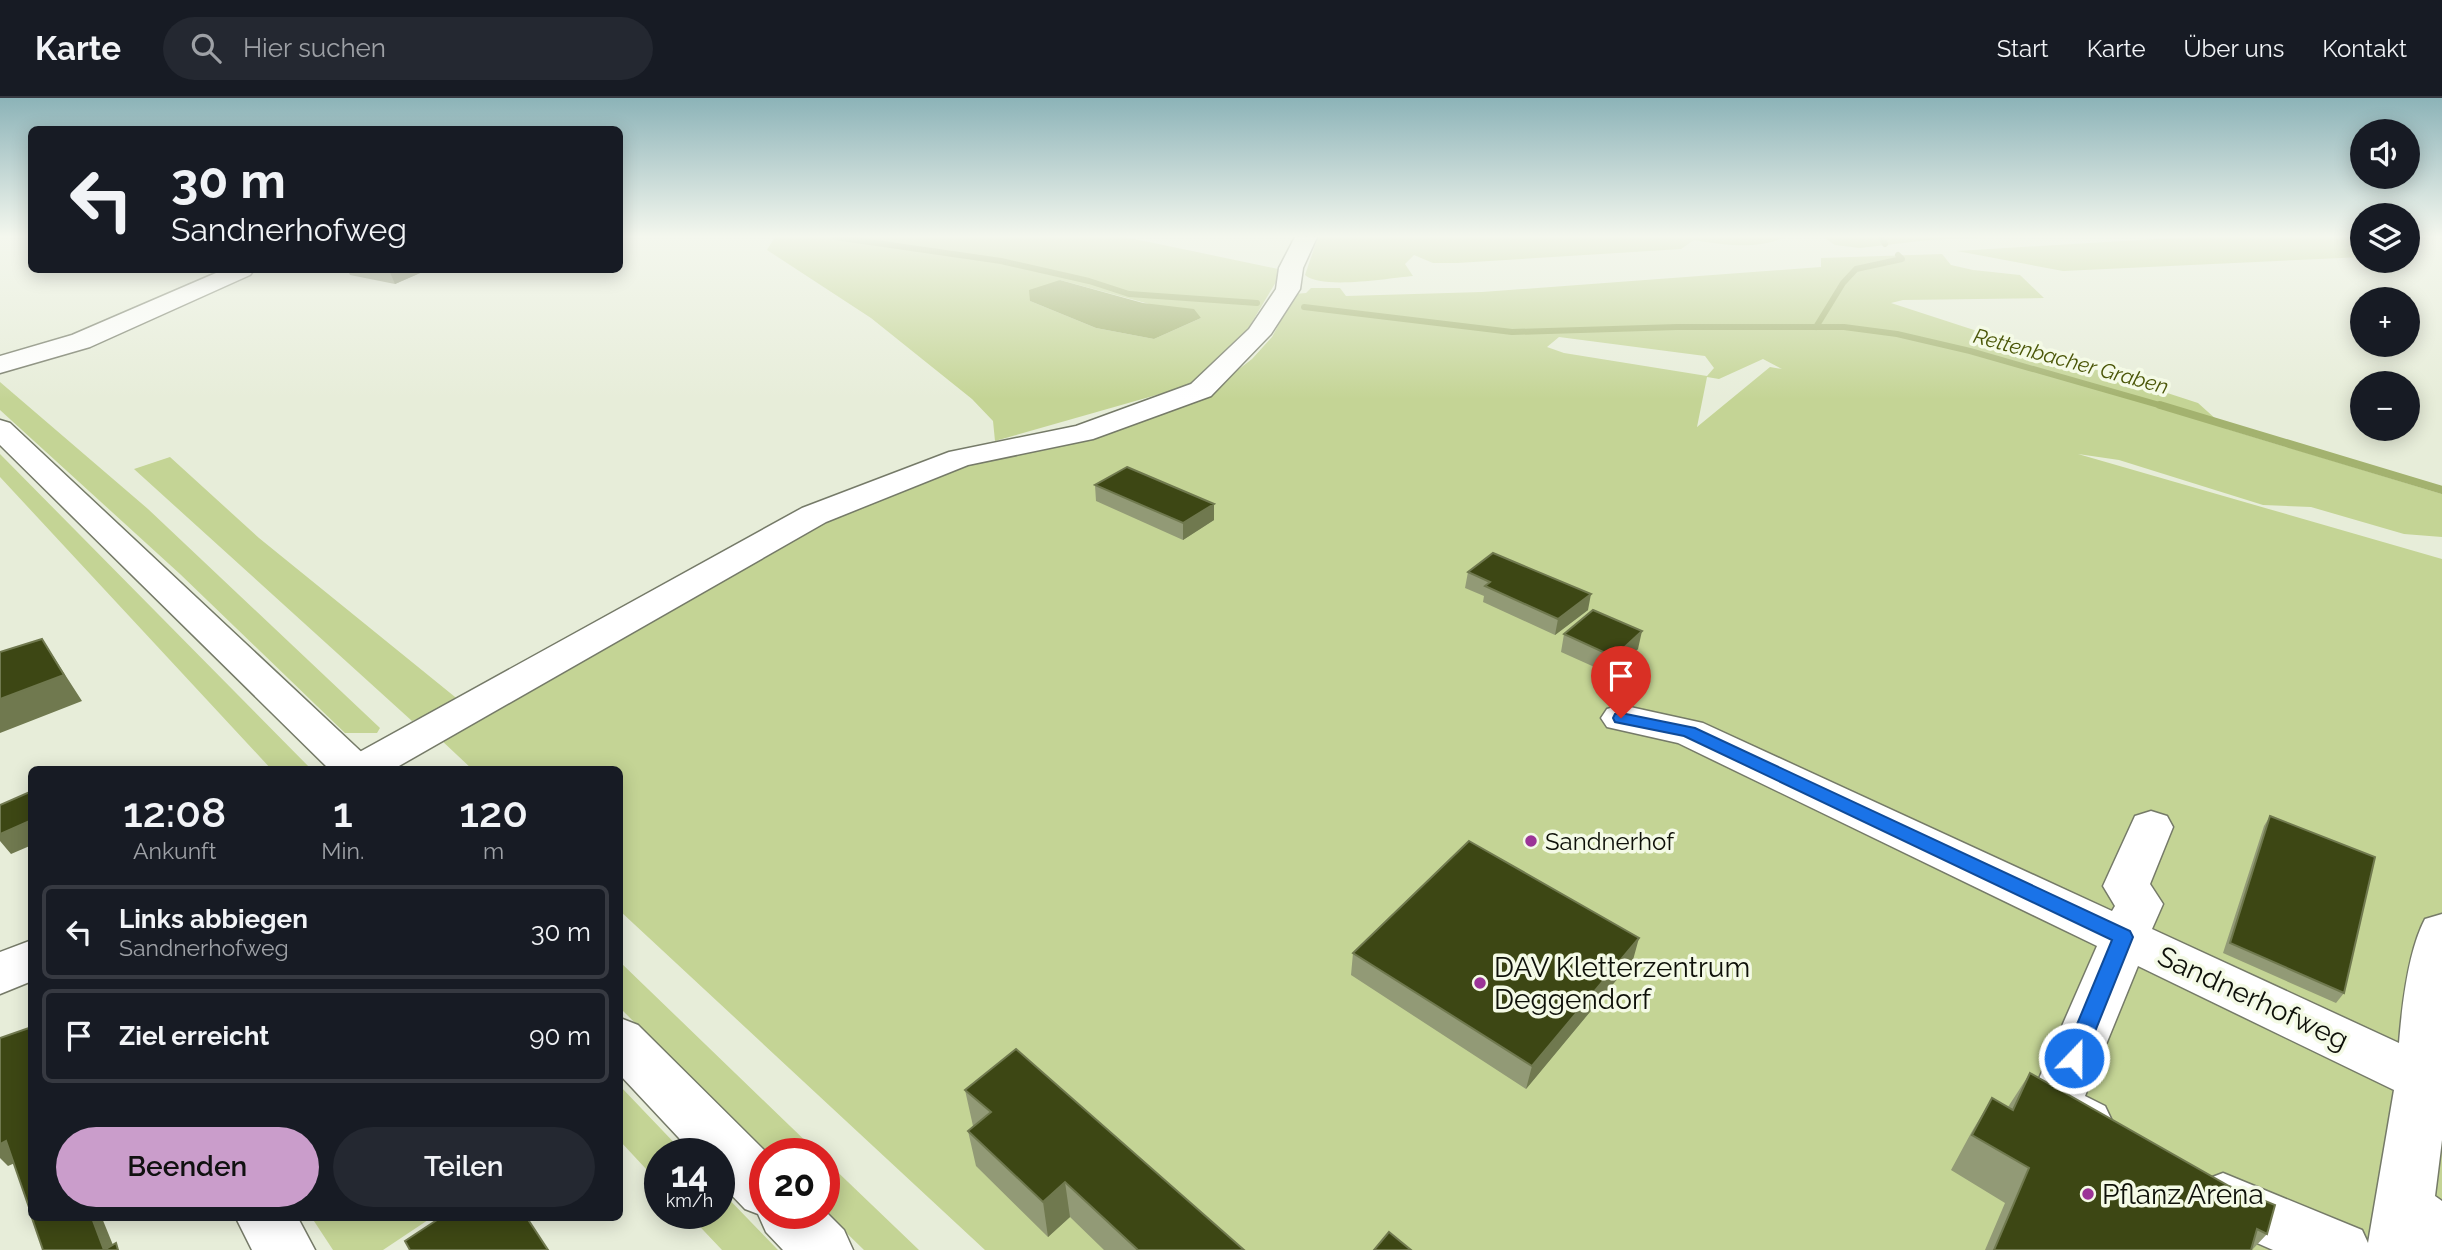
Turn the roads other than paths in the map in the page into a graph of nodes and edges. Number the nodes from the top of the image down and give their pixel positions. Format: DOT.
graph roads {
  1 [pos="195,291"];
  2 [pos="1287,291"];
  3 [pos="0,365"];
  4 [pos="0,429"];
  5 [pos="1621,718"];
  6 [pos="354,766"];
  7 [pos="365,766"];
  8 [pos="2151,827"];
  9 [pos="2442,932"];
  10 [pos="2123,937"];
  11 [pos="28,961"];
  12 [pos="0,975"];
  13 [pos="2435,1021"];
  14 [pos="623,1043"];
  15 [pos="2423,1079"];
  16 [pos="2126,1146"];
  17 [pos="749,1173"];
  18 [pos="2186,1179"];
  19 [pos="267,1221"];
  20 [pos="803,1229"];
  21 [pos="2414,1231"];
  22 [pos="285,1250"];
  23 [pos="823,1250"];
  24 [pos="2340,1250"];
  1 -- 3 [label="main road"];
  2 -- 7 [label="main road"];
  4 -- 6 [label="main road"];
  5 -- 10 [label="main road, Sandnerhofweg"];
  8 -- 10 [label="main road"];
  9 -- 13 [label="main road"];
  10 -- 15 [label="main road, Sandnerhofweg"];
  10 -- 16 [label="main road"];
  11 -- 12 [label="main road"];
  13 -- 15 [label="main road"];
  14 -- 17 [label="main road"];
  15 -- 21 [label="main road"];
  18 -- 24 [label="main road"];
  19 -- 22 [label="main road"];
  20 -- 23 [label="main road"];
}
